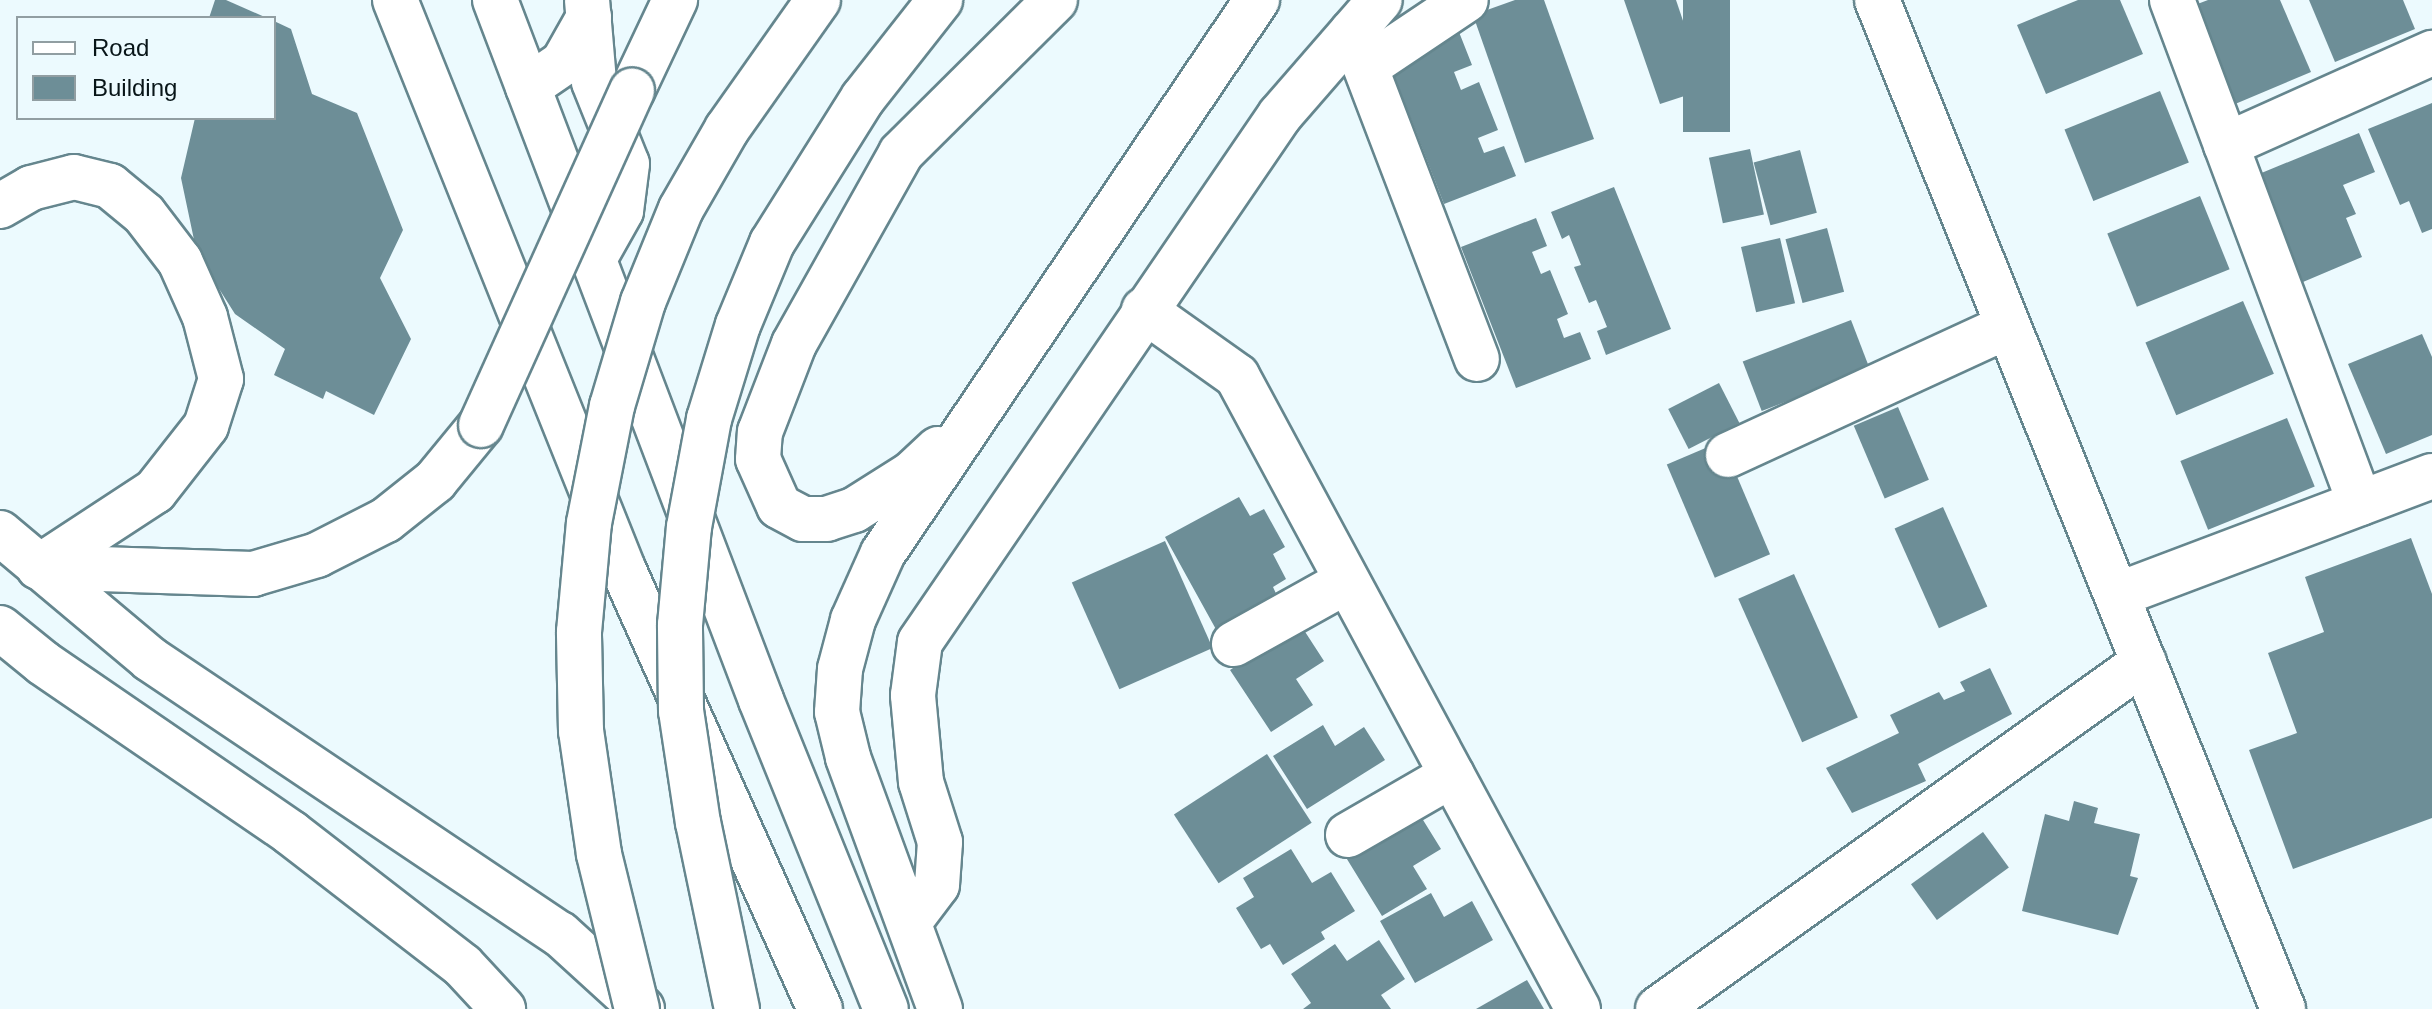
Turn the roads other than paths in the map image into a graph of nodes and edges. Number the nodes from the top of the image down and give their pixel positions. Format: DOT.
graph roads {
  1 [pos="395,0"];
  2 [pos="495,0"];
  3 [pos="675,0"];
  4 [pos="818,0"];
  5 [pos="940,0"];
  6 [pos="1055,0"];
  7 [pos="1380,0"];
  8 [pos="1466,0"];
  9 [pos="1877,0"];
  10 [pos="2172,0"];
  11 [pos="588,9"];
  12 [pos="1248,13"];
  13 [pos="1359,49"];
  14 [pos="2432,53"];
  15 [pos="528,87"];
  16 [pos="2226,145"];
  17 [pos="0,206"];
  18 [pos="594,259"];
  19 [pos="1144,310"];
  20 [pos="2008,326"];
  21 [pos="1477,359"];
  22 [pos="977,412"];
  23 [pos="1728,455"];
  24 [pos="2432,476"];
  25 [pos="2360,503"];
  26 [pos="0,533"];
  27 [pos="39,567"];
  28 [pos="1347,581"];
  29 [pos="2117,595"];
  30 [pos="0,628"];
  31 [pos="1234,644"];
  32 [pos="2144,662"];
  33 [pos="1452,775"];
  34 [pos="1348,835"];
  35 [pos="909,922"];
  36 [pos="503,1009"];
  37 [pos="640,1009"];
  38 [pos="737,1009"];
  39 [pos="820,1009"];
  40 [pos="886,1009"];
  41 [pos="940,1009"];
  42 [pos="1578,1009"];
  43 [pos="1658,1009"];
  44 [pos="2283,1009"];
  1 -- 39 [label="main road"];
  2 -- 15 [label="main road"];
  3 -- 27 [label="main road, bridge"];
  4 -- 37 [label="main road, bridge"];
  5 -- 38 [label="main road, bridge"];
  6 -- 22 [label="main road"];
  7 -- 13 [label="main road"];
  8 -- 13 [label="main road"];
  9 -- 20 [label="main road"];
  10 -- 16 [label="main road"];
  11 -- 15 [label="main road"];
  11 -- 18 [label="main road"];
  12 -- 22 [label="main road"];
  13 -- 19 [label="main road"];
  13 -- 21 [label="main road"];
  14 -- 16 [label="main road"];
  15 -- 18 [label="main road"];
  16 -- 25 [label="main road"];
  17 -- 27 [label="main road"];
  18 -- 40 [label="main road"];
  19 -- 28 [label="main road"];
  19 -- 35 [label="main road"];
  20 -- 23 [label="main road"];
  20 -- 29 [label="main road"];
  22 -- 35 [label="main road"];
  24 -- 25 [label="main road"];
  25 -- 29 [label="main road"];
  26 -- 27 [label="main road"];
  27 -- 37 [label="main road"];
  28 -- 31 [label="main road"];
  28 -- 33 [label="main road"];
  29 -- 32 [label="main road"];
  30 -- 36 [label="main road"];
  32 -- 43 [label="main road"];
  32 -- 44 [label="main road"];
  33 -- 34 [label="main road"];
  33 -- 42 [label="main road"];
  35 -- 41 [label="main road"];
}
